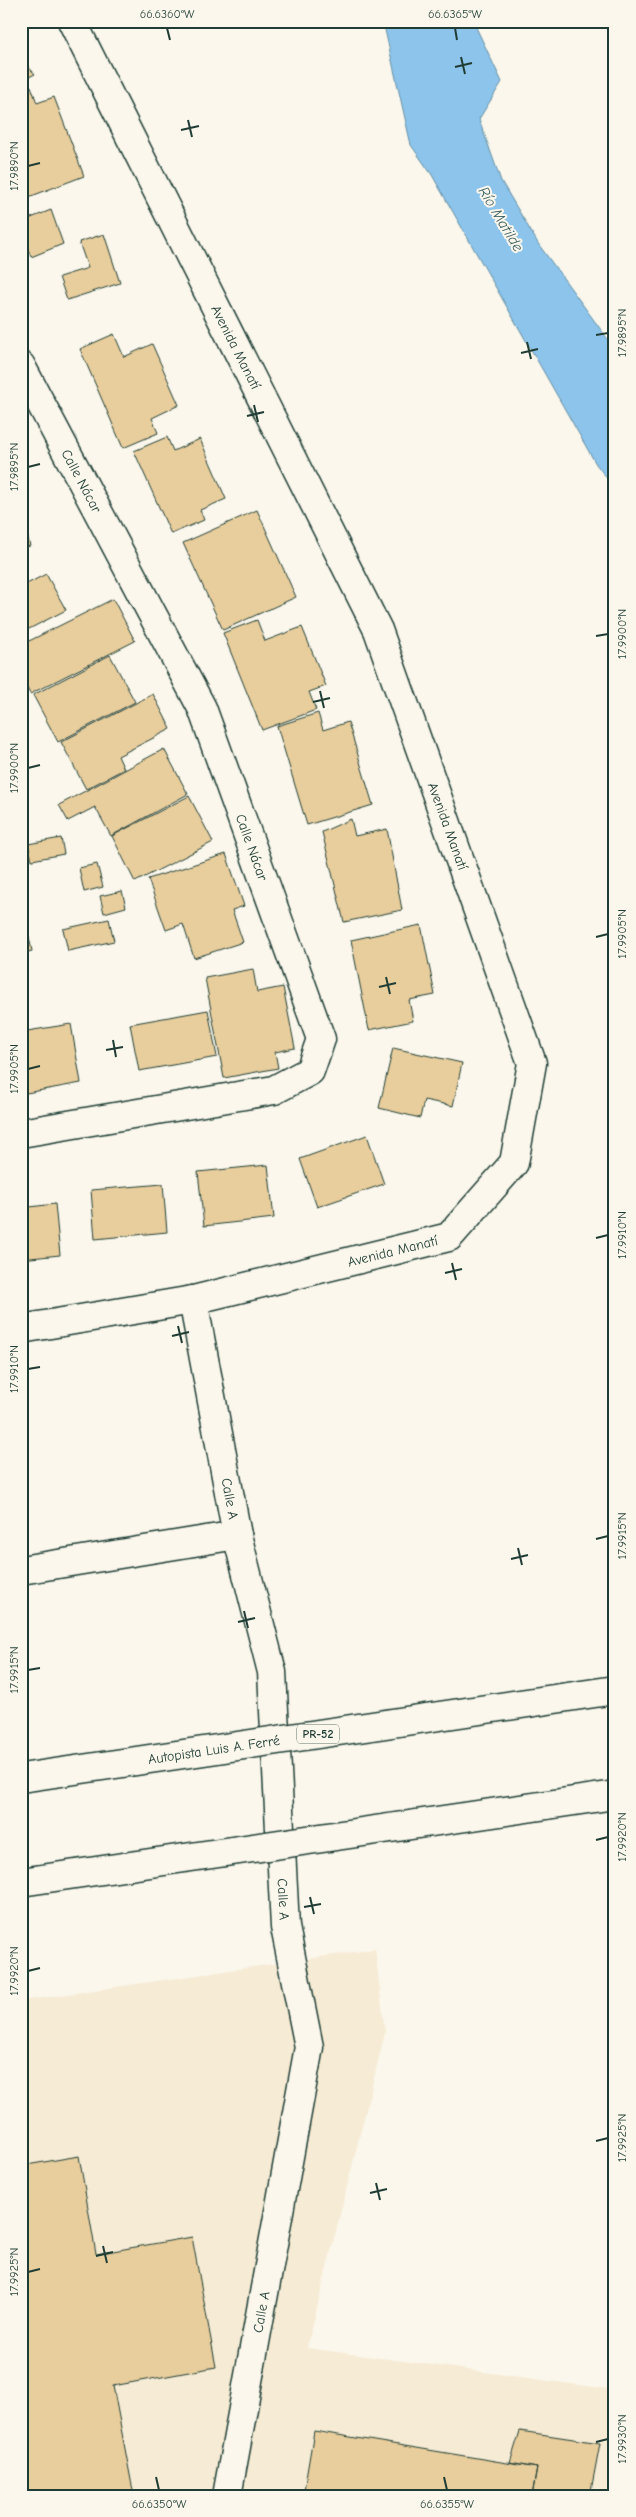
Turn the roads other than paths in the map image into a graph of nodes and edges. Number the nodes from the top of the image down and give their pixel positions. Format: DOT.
graph roads {
  1 [pos="72,21"];
  2 [pos="21,366"];
  3 [pos="21,1133"];
  4 [pos="193,1300"];
  5 [pos="21,1330"];
  6 [pos="237,1535"];
  7 [pos="21,1570"];
  8 [pos="615,1690"];
  9 [pos="21,1778"];
  10 [pos="615,1795"];
  11 [pos="21,1882"];
  12 [pos="228,2496"];
  1 -- 4 [label="main road, Avenida Manatí"];
  2 -- 3 [label="main road, Calle Nácar"];
  4 -- 5 [label="main road, Avenida Manatí"];
  4 -- 6 [label="main road, Calle A"];
  6 -- 7 [label="main road"];
  6 -- 12 [label="main road, Calle A"];
  8 -- 9 [label="main road, Autopista Luis A. Ferré / PR-52, bridge"];
  10 -- 11 [label="main road, bridge"];
}
